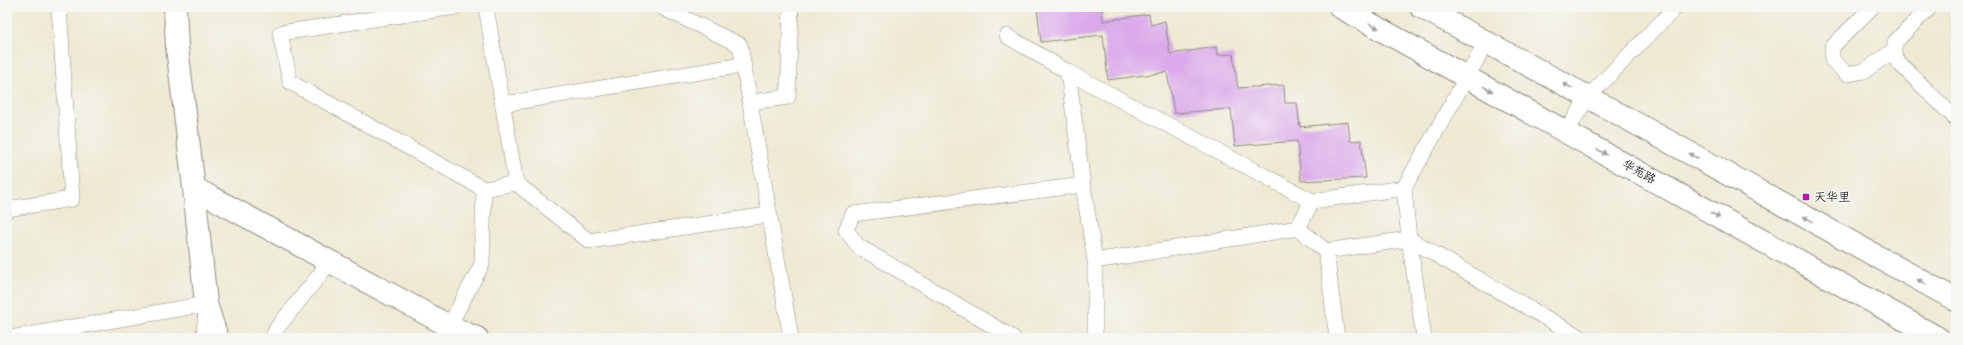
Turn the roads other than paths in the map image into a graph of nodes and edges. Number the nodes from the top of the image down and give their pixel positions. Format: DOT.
graph roads {
  1 [pos="59,7"];
  2 [pos="175,7"];
  3 [pos="455,7"];
  4 [pos="486,7"];
  5 [pos="661,7"];
  6 [pos="791,7"];
  7 [pos="1340,7"];
  8 [pos="1420,7"];
  9 [pos="1676,7"];
  10 [pos="1872,7"];
  11 [pos="1930,7"];
  12 [pos="1007,36"];
  13 [pos="1486,43"];
  14 [pos="1893,51"];
  15 [pos="743,65"];
  16 [pos="1068,72"];
  17 [pos="1466,77"];
  18 [pos="1588,97"];
  19 [pos="750,102"];
  20 [pos="503,104"];
  21 [pos="1956,119"];
  22 [pos="1566,132"];
  23 [pos="516,183"];
  24 [pos="1083,185"];
  25 [pos="194,188"];
  26 [pos="1404,188"];
  27 [pos="484,189"];
  28 [pos="1312,202"];
  29 [pos="7,209"];
  30 [pos="768,215"];
  31 [pos="1298,228"];
  32 [pos="1409,239"];
  33 [pos="1326,251"];
  34 [pos="1095,261"];
  35 [pos="330,262"];
  36 [pos="1956,300"];
  37 [pos="206,304"];
  38 [pos="449,326"];
  39 [pos="11,338"];
  40 [pos="204,338"];
  41 [pos="217,338"];
  42 [pos="272,338"];
  43 [pos="476,338"];
  44 [pos="791,338"];
  45 [pos="1013,338"];
  46 [pos="1095,338"];
  47 [pos="1337,338"];
  48 [pos="1424,338"];
  49 [pos="1580,338"];
  50 [pos="1938,338"];
  1 -- 29 [label="lane"];
  2 -- 25 [label="main road"];
  3 -- 27 [label="lane"];
  4 -- 20 [label="lane"];
  5 -- 15 [label="lane"];
  6 -- 19 [label="lane"];
  7 -- 17 [label="main road, 华苑路, one-way"];
  8 -- 13 [label="main road"];
  9 -- 18 [label="lane"];
  10 -- 14 [label="lane"];
  11 -- 14 [label="lane"];
  12 -- 16 [label="lane"];
  13 -- 17 [label="lane"];
  18 -- 13 [label="main road, one-way"];
  14 -- 21 [label="lane"];
  15 -- 19 [label="lane"];
  15 -- 20 [label="lane"];
  16 -- 24 [label="lane"];
  16 -- 28 [label="lane"];
  17 -- 22 [label="main road, 华苑路, one-way"];
  17 -- 26 [label="lane"];
  18 -- 22 [label="lane"];
  36 -- 18 [label="main road, one-way"];
  19 -- 30 [label="lane"];
  20 -- 23 [label="lane"];
  22 -- 50 [label="main road, 华苑路, one-way"];
  23 -- 27 [label="lane"];
  23 -- 30 [label="lane"];
  24 -- 34 [label="lane"];
  24 -- 45 [label="lane"];
  25 -- 35 [label="main road"];
  25 -- 37 [label="main road"];
  26 -- 28 [label="lane"];
  26 -- 32 [label="lane"];
  27 -- 38 [label="lane"];
  28 -- 31 [label="lane"];
  30 -- 44 [label="lane"];
  31 -- 33 [label="lane"];
  31 -- 34 [label="lane"];
  32 -- 33 [label="lane"];
  32 -- 48 [label="lane"];
  32 -- 49 [label="lane"];
  33 -- 47 [label="lane"];
  34 -- 46 [label="lane"];
  35 -- 38 [label="main road"];
  35 -- 42 [label="lane"];
  37 -- 39 [label="lane"];
  37 -- 40 [label="lane"];
  37 -- 41 [label="main road"];
  38 -- 43 [label="main road"];
}
